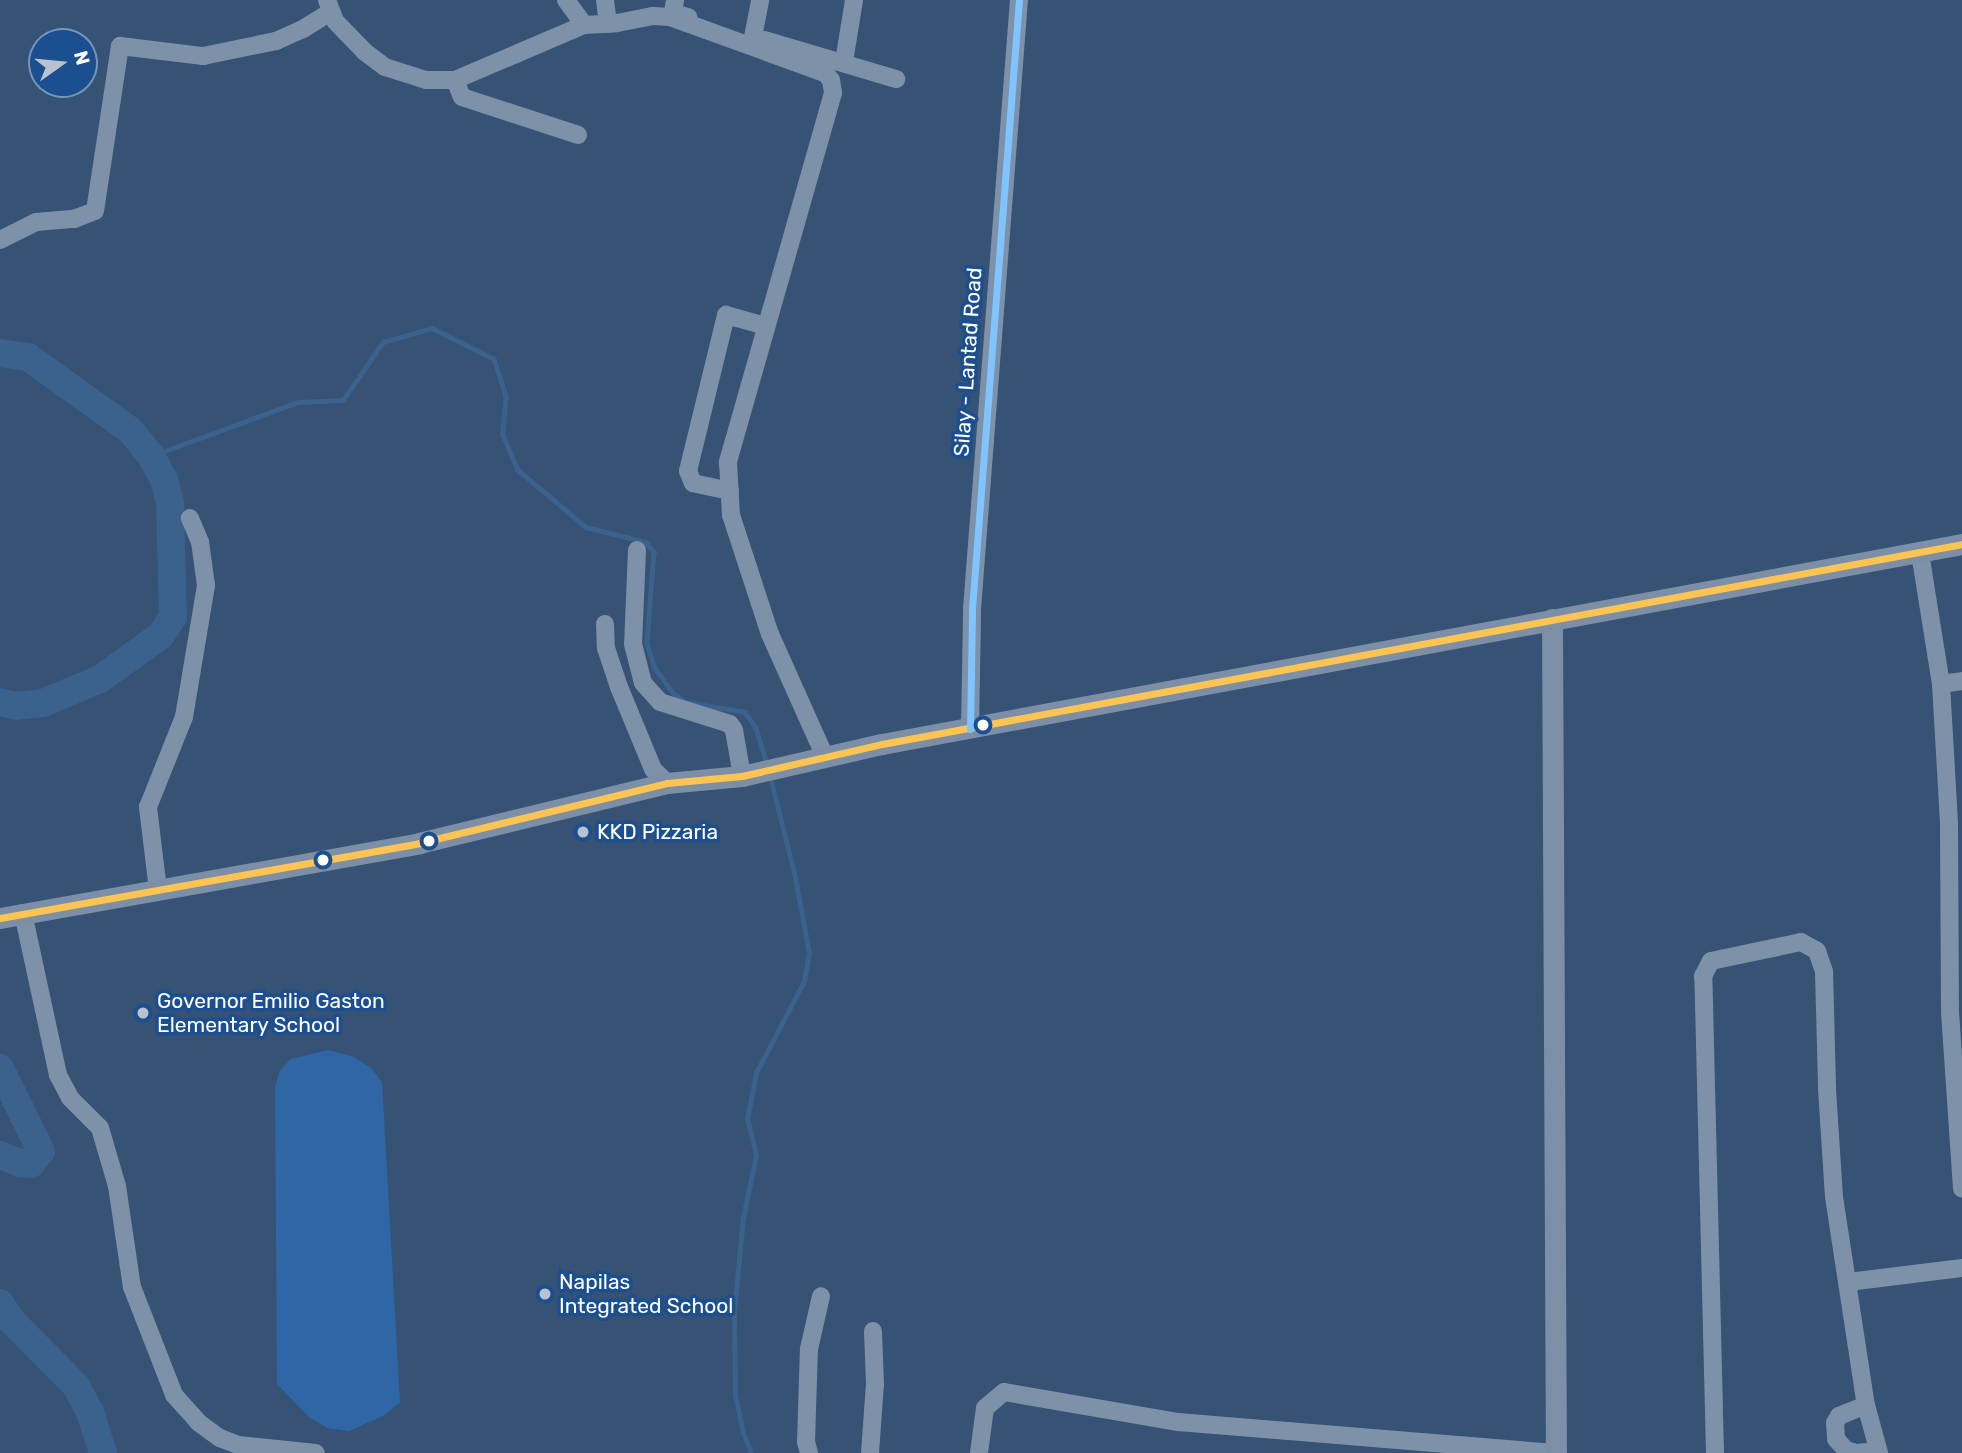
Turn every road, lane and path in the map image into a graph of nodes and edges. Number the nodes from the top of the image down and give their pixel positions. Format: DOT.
graph roads {
  1 [pos="566,0"];
  2 [pos="605,0"];
  3 [pos="675,0"];
  4 [pos="760,0"];
  5 [pos="854,0"];
  6 [pos="1019,0"];
  7 [pos="328,6"];
  8 [pos="608,24"];
  9 [pos="584,25"];
  10 [pos="753,37"];
  11 [pos="844,62"];
  12 [pos="896,79"];
  13 [pos="454,80"];
  14 [pos="578,135"];
  15 [pos="0,240"];
  16 [pos="766,326"];
  17 [pos="730,491"];
  18 [pos="190,518"];
  19 [pos="1962,544"];
  20 [pos="637,550"];
  21 [pos="1920,553"];
  22 [pos="1552,619"];
  23 [pos="605,624"];
  24 [pos="1962,681"];
  25 [pos="1941,684"];
  26 [pos="970,729"];
  27 [pos="824,755"];
  28 [pos="746,775"];
  29 [pos="667,783"];
  30 [pos="1955,822"];
  31 [pos="158,890"];
  32 [pos="23,913"];
  33 [pos="0,918"];
  34 [pos="1958,1077"];
  35 [pos="1962,1189"];
  36 [pos="1962,1268"];
  37 [pos="1848,1282"];
  38 [pos="821,1296"];
  39 [pos="873,1331"];
  40 [pos="1866,1405"];
  41 [pos="1878,1452"];
  42 [pos="316,1453"];
  43 [pos="809,1453"];
  44 [pos="870,1453"];
  45 [pos="979,1453"];
  46 [pos="1556,1453"];
  47 [pos="1715,1453"];
  1 -- 9 [label="street"];
  2 -- 8 [label="street"];
  3 -- 10 [label="street"];
  4 -- 10 [label="street"];
  5 -- 11 [label="street"];
  6 -- 26 [label="street, Silay - Lantad Road"];
  7 -- 13 [label="street"];
  7 -- 15 [label="street"];
  8 -- 9 [label="street"];
  8 -- 16 [label="street"];
  9 -- 13 [label="street"];
  10 -- 11 [label="street"];
  11 -- 12 [label="street"];
  13 -- 14 [label="street"];
  16 -- 17 [label="street"];
  16 -- 17 [label="street"];
  17 -- 27 [label="street"];
  18 -- 31 [label="street"];
  19 -- 21 [label="main road"];
  20 -- 28 [label="street"];
  21 -- 22 [label="main road"];
  21 -- 25 [label="street"];
  22 -- 26 [label="main road"];
  22 -- 46 [label="main road"];
  23 -- 29 [label="street"];
  24 -- 25 [label="street"];
  25 -- 30 [label="street"];
  26 -- 27 [label="main road"];
  27 -- 28 [label="main road"];
  28 -- 29 [label="main road"];
  29 -- 31 [label="main road"];
  30 -- 34 [label="street"];
  31 -- 32 [label="main road"];
  32 -- 33 [label="main road"];
  32 -- 42 [label="street"];
  34 -- 35 [label="street"];
  36 -- 37 [label="street"];
  37 -- 40 [label="street"];
  37 -- 47 [label="street"];
  38 -- 43 [label="street"];
  39 -- 44 [label="street"];
  40 -- 41 [label="street"];
  40 -- 41 [label="street"];
  45 -- 46 [label="street"];
}
